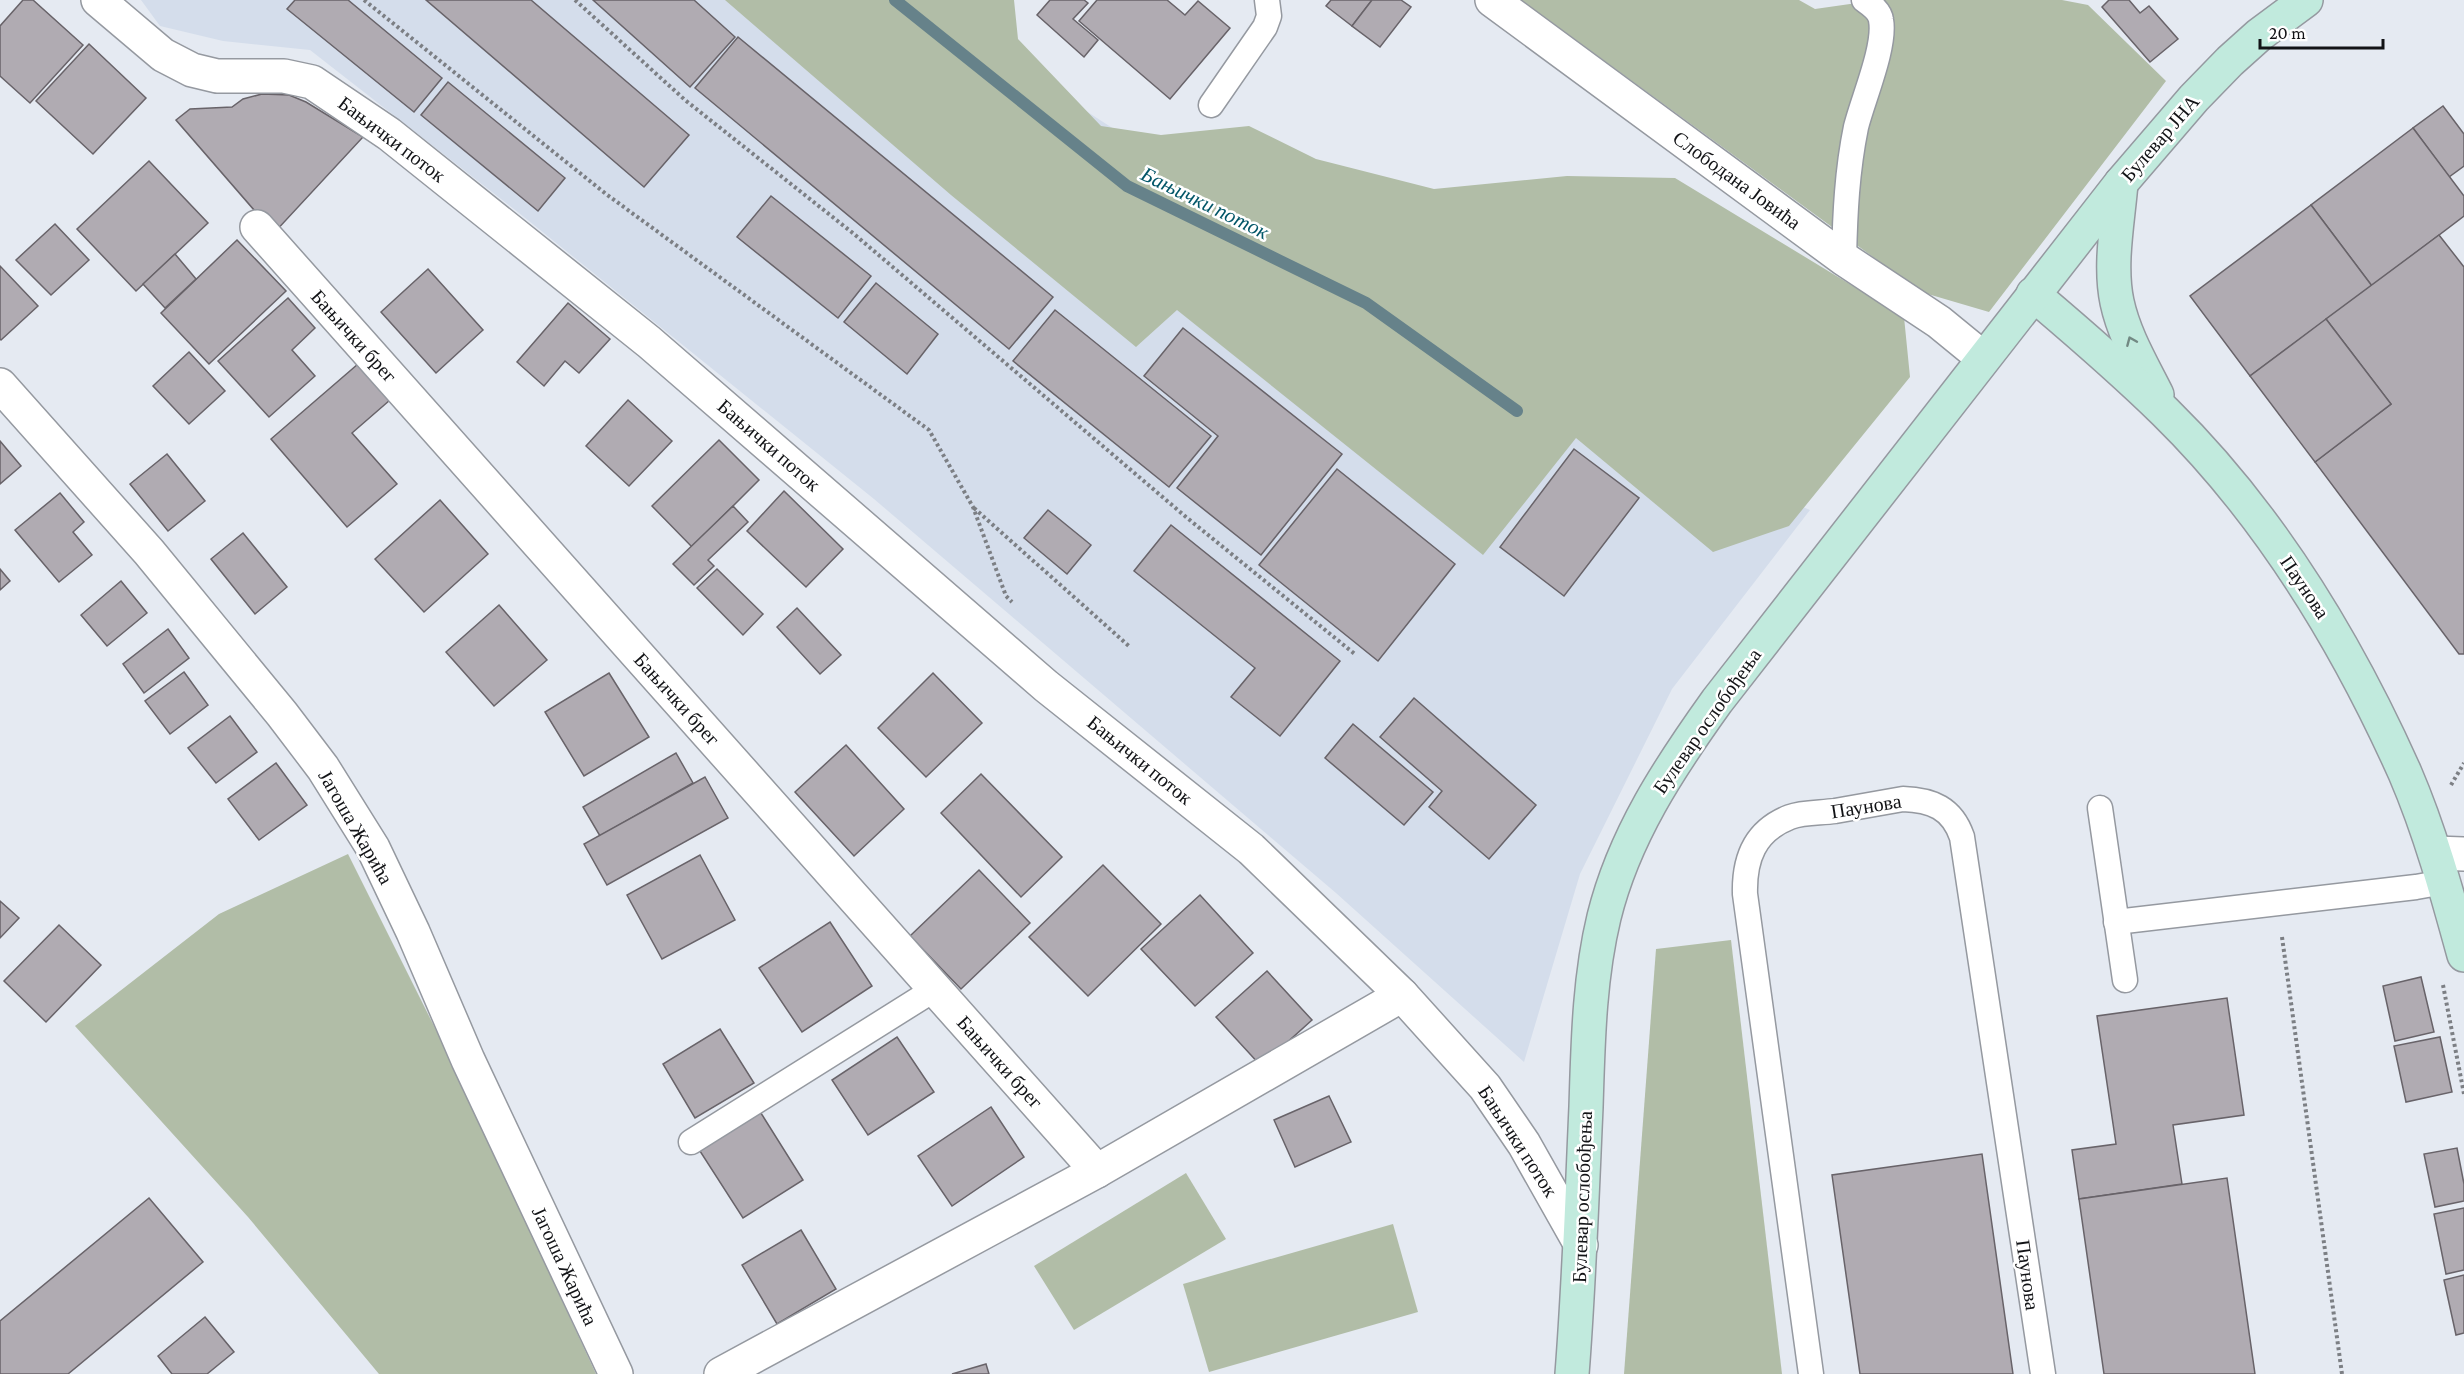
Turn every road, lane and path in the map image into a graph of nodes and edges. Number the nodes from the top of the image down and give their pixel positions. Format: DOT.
graph roads {
  1 [pos="98,0"];
  2 [pos="364,0"];
  3 [pos="575,0"];
  4 [pos="1267,0"];
  5 [pos="1492,0"];
  6 [pos="1864,0"];
  7 [pos="2306,0"];
  8 [pos="1211,105"];
  9 [pos="2121,183"];
  10 [pos="257,227"];
  11 [pos="1844,259"];
  12 [pos="2033,294"];
  13 [pos="1983,358"];
  14 [pos="0,385"];
  15 [pos="2166,412"];
  16 [pos="973,507"];
  17 [pos="1013,603"];
  18 [pos="1130,647"];
  19 [pos="1356,655"];
  20 [pos="2464,763"];
  21 [pos="2451,784"];
  22 [pos="2100,808"];
  23 [pos="2447,863"];
  24 [pos="2278,903"];
  25 [pos="2116,922"];
  26 [pos="2464,954"];
  27 [pos="2125,980"];
  28 [pos="2442,980"];
  29 [pos="934,989"];
  30 [pos="1402,995"];
  31 [pos="2464,1094"];
  32 [pos="691,1142"];
  33 [pos="1097,1171"];
  34 [pos="1581,1245"];
  35 [pos="616,1374"];
  36 [pos="720,1374"];
  37 [pos="1572,1374"];
  38 [pos="1811,1374"];
  39 [pos="2043,1374"];
  40 [pos="2342,1374"];
  1 -- 30 [label="street, Бањички поток"];
  2 -- 16 [label="path"];
  3 -- 19 [label="path"];
  4 -- 8 [label="lane"];
  5 -- 11 [label="street, Слободана Јовића"];
  6 -- 11 [label="lane"];
  7 -- 9 [label="main road, Булевар ЈНА"];
  9 -- 12 [label="main road, Булевар ЈНА"];
  15 -- 9 [label="main road, one-way"];
  10 -- 29 [label="street, Бањички брег"];
  11 -- 13 [label="street, Слободана Јовића"];
  12 -- 13 [label="main road, Булевар ослобођења"];
  12 -- 15 [label="main road, Паунова"];
  13 -- 34 [label="main road, Булевар ослобођења"];
  14 -- 35 [label="street, Јагоша Жарића"];
  15 -- 23 [label="main road, Паунова"];
  16 -- 17 [label="path"];
  16 -- 18 [label="path"];
  20 -- 21 [label="path"];
  22 -- 25 [label="lane"];
  23 -- 24 [label="lane"];
  23 -- 26 [label="main road, Паунова"];
  24 -- 25 [label="lane"];
  24 -- 40 [label="path"];
  25 -- 27 [label="lane"];
  28 -- 31 [label="path"];
  29 -- 32 [label="lane"];
  29 -- 33 [label="street, Бањички брег"];
  30 -- 33 [label="street"];
  30 -- 34 [label="street, Бањички поток"];
  33 -- 36 [label="street"];
  34 -- 37 [label="main road, Булевар ослобођења"];
  38 -- 39 [label="lane, Паунова"];
}
